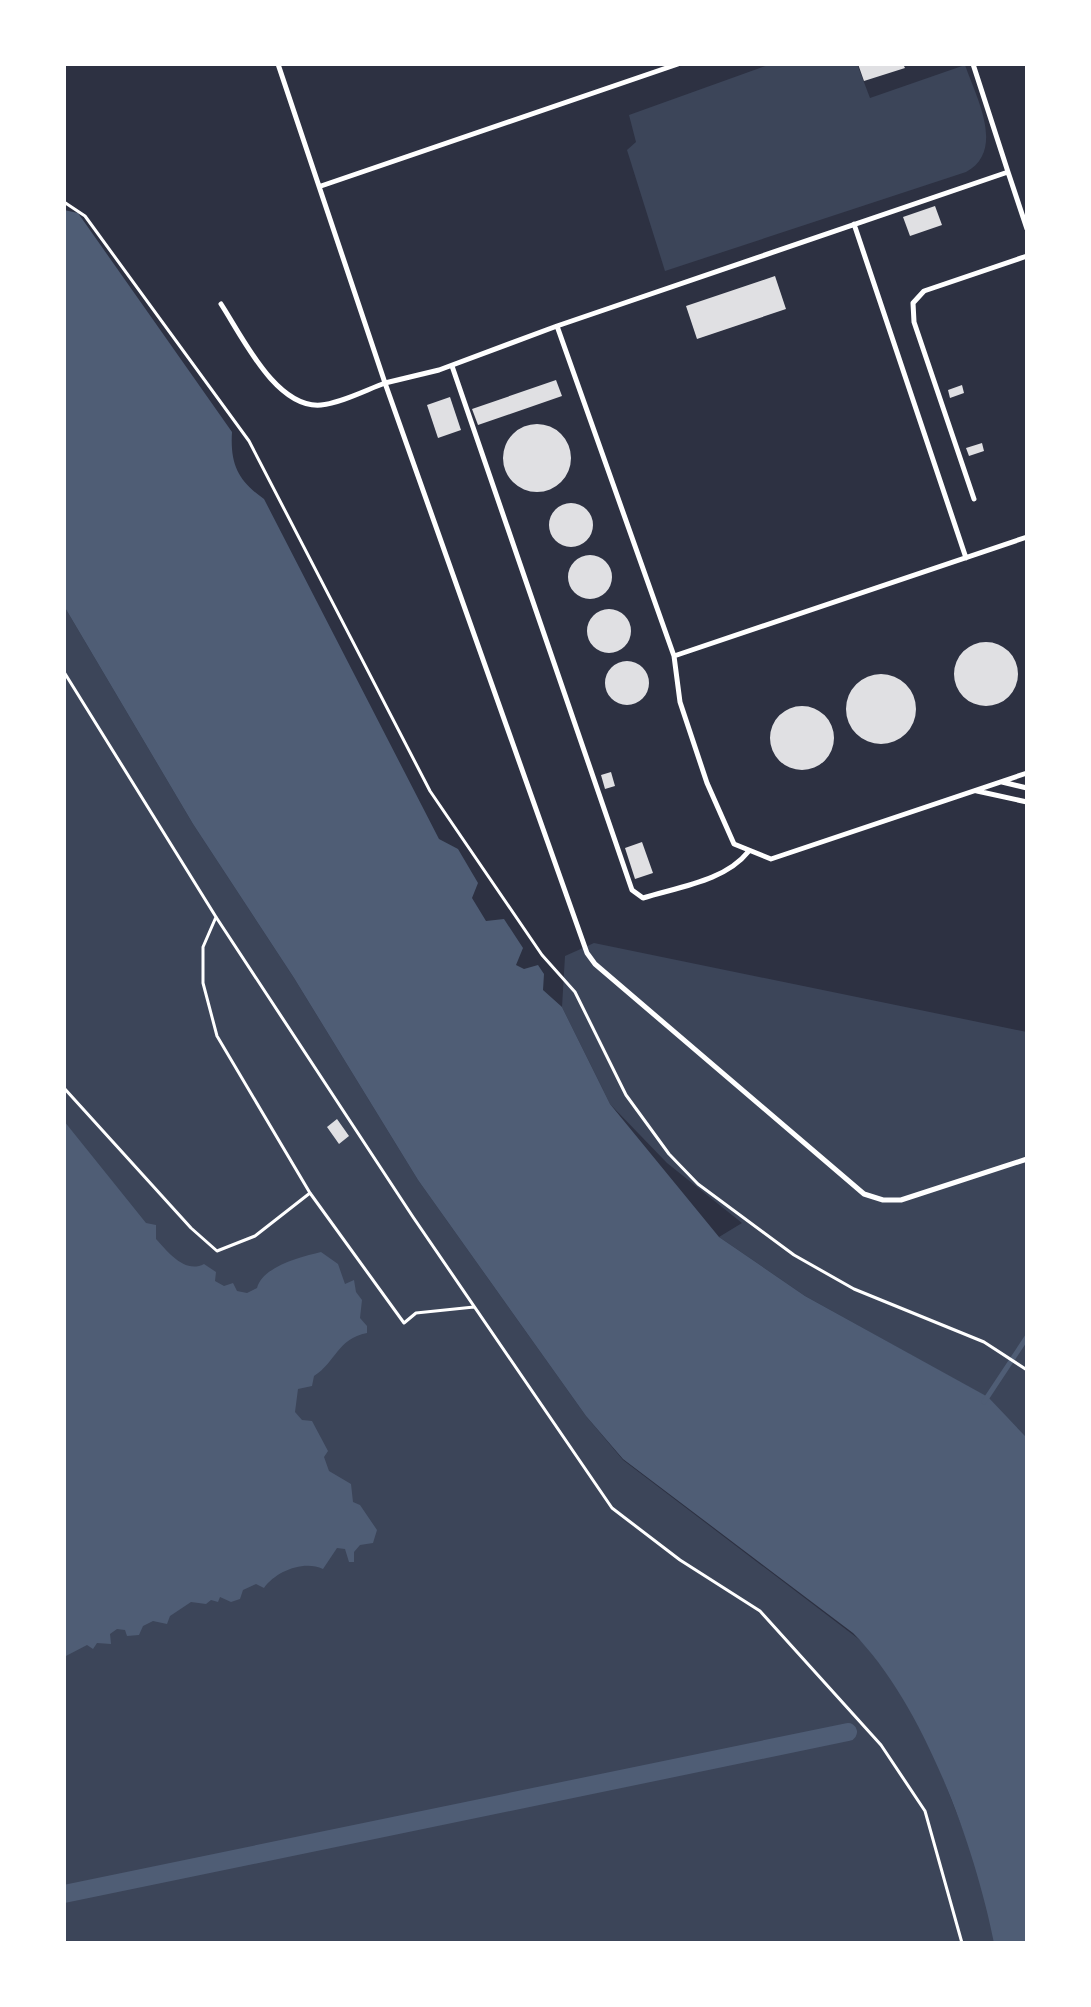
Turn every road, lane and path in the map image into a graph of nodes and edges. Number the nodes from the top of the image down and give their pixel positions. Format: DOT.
graph roads {
  1 [pos="278,64"];
  2 [pos="678,64"];
  3 [pos="973,64"];
  4 [pos="1008,172"];
  5 [pos="321,186"];
  6 [pos="64,202"];
  7 [pos="854,224"];
  8 [pos="1027,229"];
  9 [pos="1027,256"];
  10 [pos="221,304"];
  11 [pos="557,326"];
  12 [pos="452,366"];
  13 [pos="385,383"];
  14 [pos="974,499"];
  15 [pos="1027,537"];
  16 [pos="966,558"];
  17 [pos="674,656"];
  18 [pos="64,672"];
  19 [pos="1026,774"];
  20 [pos="1001,782"];
  21 [pos="1027,788"];
  22 [pos="976,791"];
  23 [pos="1027,802"];
  24 [pos="748,852"];
  25 [pos="216,917"];
  26 [pos="64,1088"];
  27 [pos="1027,1159"];
  28 [pos="310,1193"];
  29 [pos="474,1307"];
  30 [pos="1027,1370"];
  31 [pos="962,1943"];
  1 -- 5 [label="lane"];
  2 -- 5 [label="lane"];
  3 -- 4 [label="lane"];
  4 -- 7 [label="lane"];
  4 -- 8 [label="lane"];
  5 -- 13 [label="lane"];
  6 -- 30 [label="path"];
  7 -- 11 [label="lane"];
  7 -- 16 [label="lane"];
  9 -- 14 [label="lane"];
  10 -- 13 [label="lane"];
  11 -- 12 [label="lane"];
  11 -- 17 [label="lane"];
  12 -- 13 [label="lane"];
  12 -- 24 [label="lane"];
  13 -- 27 [label="lane"];
  15 -- 16 [label="lane"];
  16 -- 17 [label="lane"];
  17 -- 24 [label="lane"];
  18 -- 25 [label="path"];
  19 -- 20 [label="lane"];
  20 -- 21 [label="lane"];
  20 -- 22 [label="lane"];
  22 -- 23 [label="lane"];
  22 -- 24 [label="lane"];
  25 -- 28 [label="path"];
  25 -- 29 [label="path"];
  26 -- 28 [label="path"];
  28 -- 29 [label="path"];
  29 -- 31 [label="path"];
}
